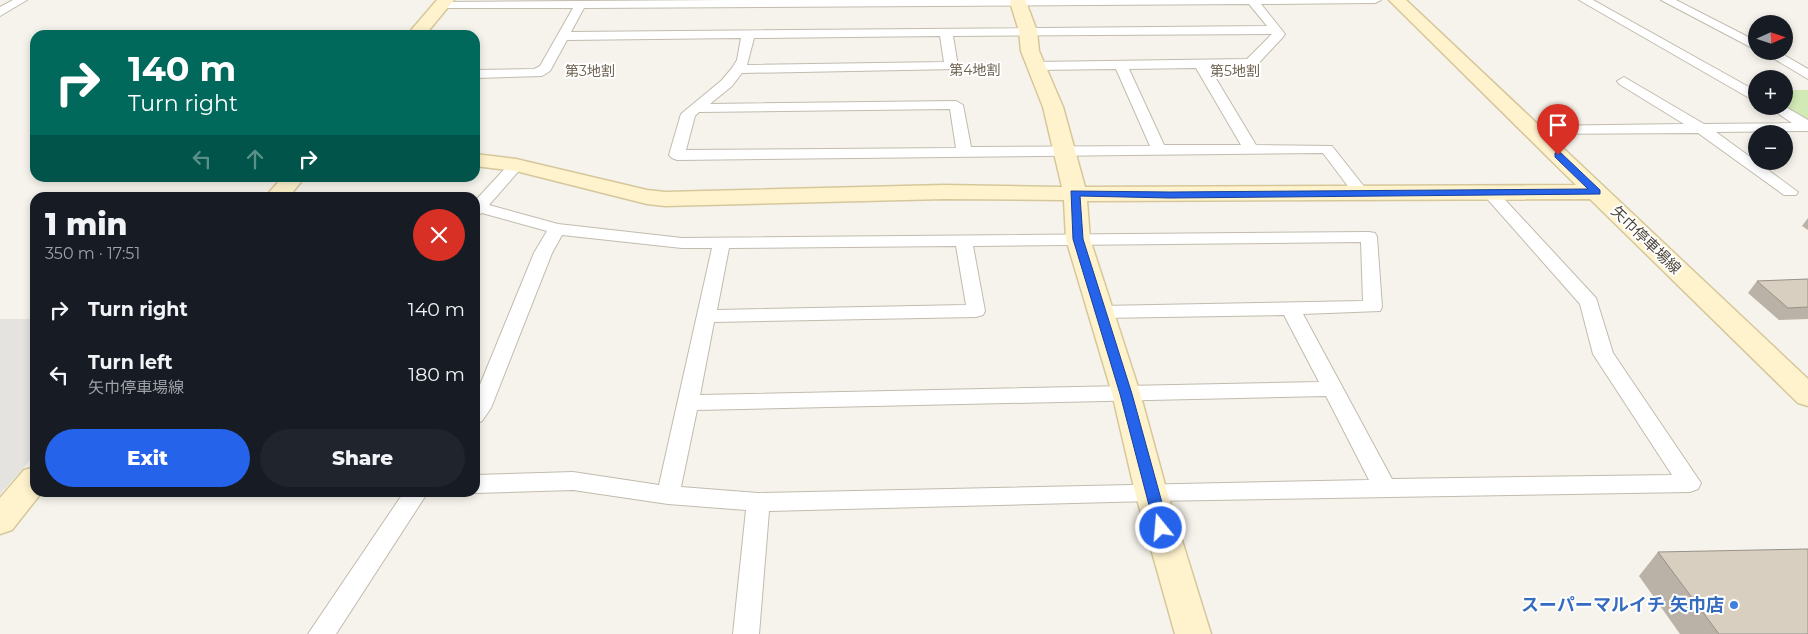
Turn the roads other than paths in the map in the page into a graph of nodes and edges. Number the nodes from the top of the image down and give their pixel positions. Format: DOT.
graph roads {
  1 [pos="20,0"];
  2 [pos="1253,0"];
  3 [pos="1375,0"];
  4 [pos="1397,0"];
  5 [pos="1585,0"];
  6 [pos="1667,0"];
  7 [pos="443,2"];
  8 [pos="1018,2"];
  9 [pos="580,5"];
  10 [pos="0,12"];
  11 [pos="420,30"];
  12 [pos="1276,30"];
  13 [pos="1028,31"];
  14 [pos="946,32"];
  15 [pos="748,35"];
  16 [pos="563,36"];
  17 [pos="1748,42"];
  18 [pos="1782,60"];
  19 [pos="1121,65"];
  20 [pos="1201,65"];
  21 [pos="1036,66"];
  22 [pos="738,69"];
  23 [pos="480,74"];
  24 [pos="1808,75"];
  25 [pos="1624,81"];
  26 [pos="1748,92"];
  27 [pos="695,108"];
  28 [pos="1789,115"];
  29 [pos="1808,127"];
  30 [pos="1701,128"];
  31 [pos="1533,130"];
  32 [pos="1251,149"];
  33 [pos="1160,150"];
  34 [pos="964,152"];
  35 [pos="1065,152"];
  36 [pos="480,161"];
  37 [pos="516,165"];
  38 [pos="289,182"];
  39 [pos="280,192"];
  40 [pos="1596,192"];
  41 [pos="1790,192"];
  42 [pos="1075,193"];
  43 [pos="1362,194"];
  44 [pos="1490,194"];
  45 [pos="480,206"];
  46 [pos="480,210"];
  47 [pos="557,229"];
  48 [pos="1078,239"];
  49 [pos="964,240"];
  50 [pos="722,242"];
  51 [pos="1290,308"];
  52 [pos="1101,312"];
  53 [pos="706,316"];
  54 [pos="482,384"];
  55 [pos="1333,389"];
  56 [pos="1126,394"];
  57 [pos="1808,396"];
  58 [pos="687,403"];
  59 [pos="480,409"];
  60 [pos="480,484"];
  61 [pos="30,486"];
  62 [pos="1386,488"];
  63 [pos="1151,492"];
  64 [pos="668,495"];
  65 [pos="413,497"];
  66 [pos="758,502"];
  67 [pos="0,521"];
  68 [pos="321,634"];
  69 [pos="746,634"];
  70 [pos="1193,634"];
  1 -- 10 [label="street"];
  2 -- 3 [label="street"];
  2 -- 8 [label="street"];
  2 -- 12 [label="street"];
  4 -- 31 [label="street, 矢巾停車場線"];
  5 -- 26 [label="street"];
  6 -- 17 [label="street"];
  7 -- 9 [label="street"];
  7 -- 11 [label="street"];
  8 -- 9 [label="street"];
  8 -- 13 [label="street"];
  9 -- 16 [label="street"];
  12 -- 13 [label="street"];
  12 -- 20 [label="street"];
  13 -- 14 [label="street"];
  13 -- 21 [label="street"];
  14 -- 15 [label="street"];
  14 -- 22 [label="street"];
  15 -- 16 [label="street"];
  15 -- 22 [label="street"];
  16 -- 23 [label="street"];
  18 -- 24 [label="street"];
  19 -- 20 [label="street"];
  19 -- 21 [label="street"];
  19 -- 33 [label="street"];
  20 -- 32 [label="street"];
  21 -- 35 [label="street"];
  22 -- 27 [label="street"];
  25 -- 30 [label="street"];
  27 -- 34 [label="street"];
  27 -- 34 [label="street"];
  28 -- 29 [label="street"];
  29 -- 30 [label="street"];
  30 -- 31 [label="street"];
  30 -- 41 [label="street"];
  31 -- 40 [label="street, 矢巾停車場線"];
  32 -- 33 [label="street"];
  32 -- 43 [label="street"];
  33 -- 35 [label="street"];
  34 -- 35 [label="street"];
  35 -- 42 [label="street"];
  36 -- 37 [label="street"];
  37 -- 42 [label="street"];
  37 -- 45 [label="street"];
  38 -- 39 [label="street"];
  40 -- 44 [label="street"];
  40 -- 57 [label="street, 矢巾停車場線"];
  42 -- 43 [label="street"];
  42 -- 48 [label="street"];
  43 -- 44 [label="street"];
  44 -- 62 [label="street"];
  46 -- 47 [label="street"];
  47 -- 50 [label="street"];
  47 -- 54 [label="street"];
  48 -- 49 [label="street"];
  48 -- 51 [label="street"];
  48 -- 52 [label="street"];
  49 -- 50 [label="street"];
  49 -- 53 [label="street"];
  50 -- 53 [label="street"];
  51 -- 52 [label="street"];
  51 -- 55 [label="street"];
  52 -- 56 [label="street"];
  53 -- 58 [label="street"];
  54 -- 59 [label="street"];
  55 -- 56 [label="street"];
  55 -- 62 [label="street"];
  56 -- 58 [label="street"];
  56 -- 63 [label="street"];
  58 -- 64 [label="street"];
  60 -- 64 [label="street"];
  61 -- 67 [label="street"];
  62 -- 63 [label="street"];
  63 -- 66 [label="street"];
  63 -- 70 [label="street"];
  64 -- 66 [label="street"];
  65 -- 68 [label="street"];
  66 -- 69 [label="street"];
}
